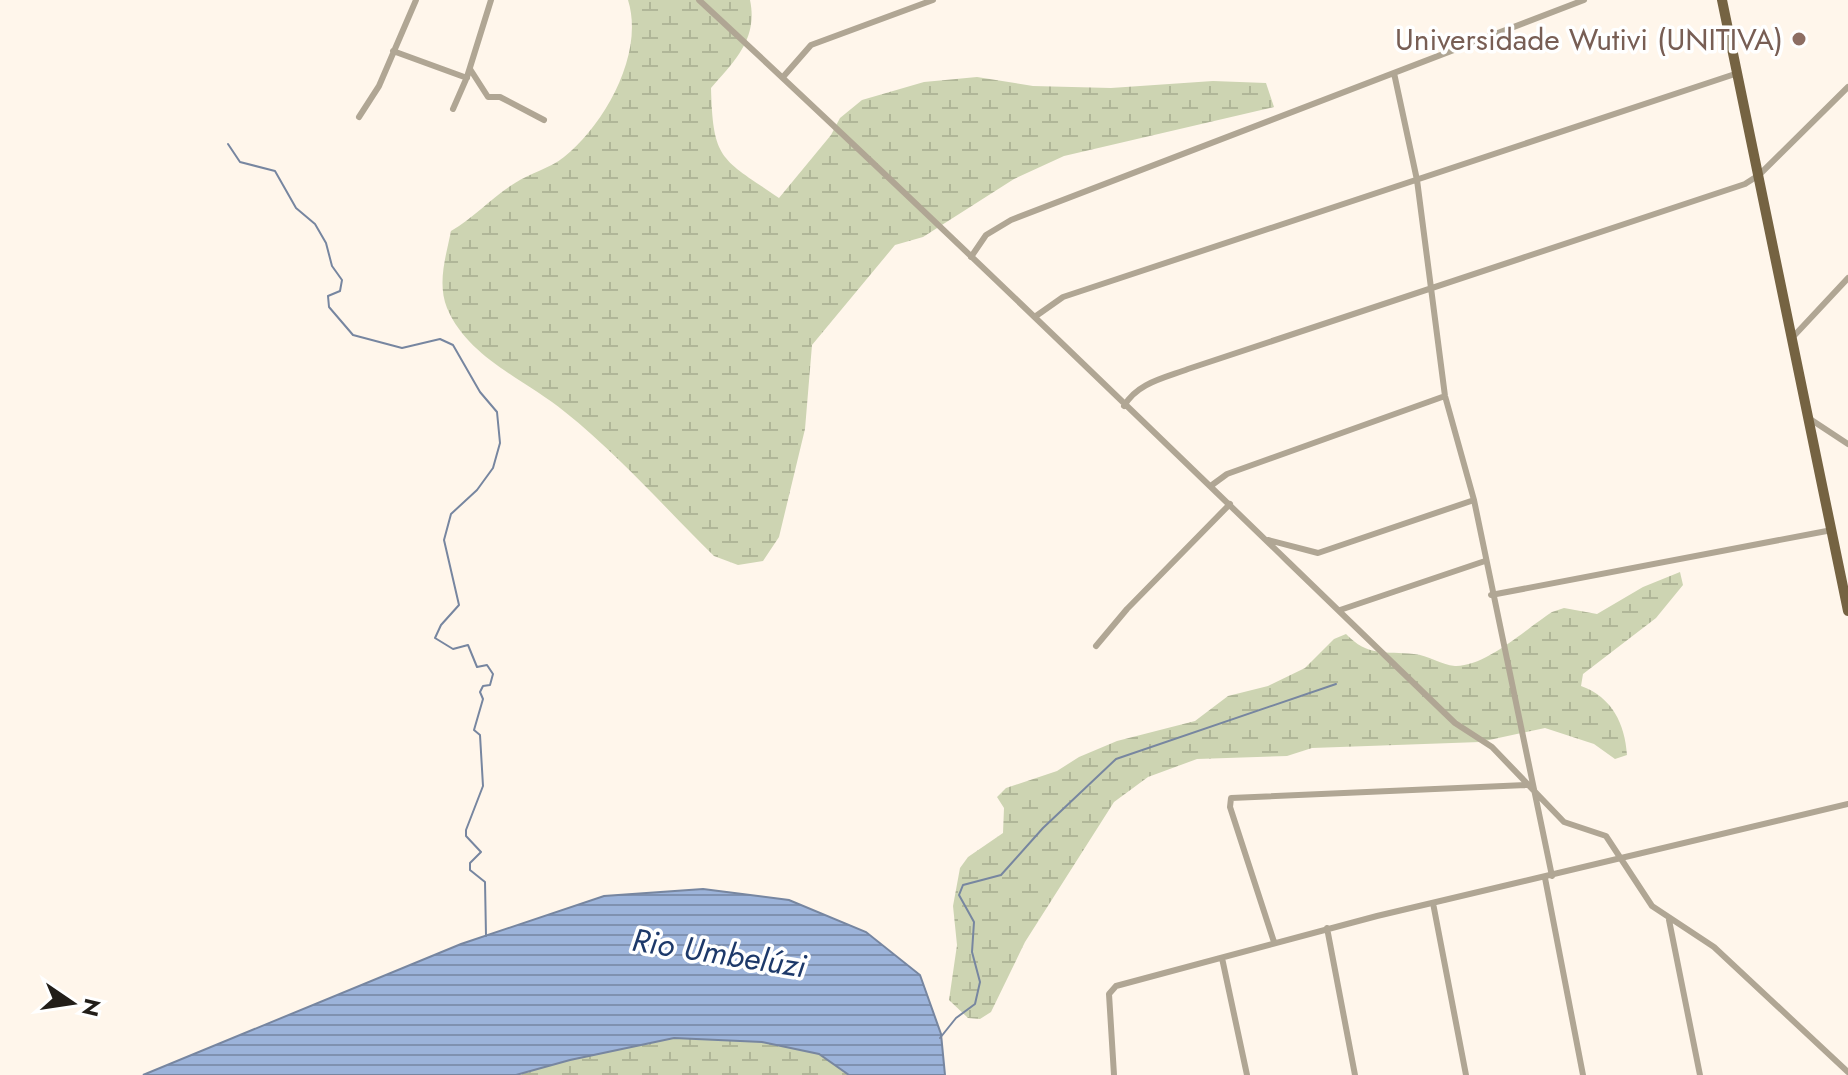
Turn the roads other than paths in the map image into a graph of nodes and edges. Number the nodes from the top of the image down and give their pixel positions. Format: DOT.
graph roads {
  1 [pos="416,0"];
  2 [pos="479,0"];
  3 [pos="699,0"];
  4 [pos="933,0"];
  5 [pos="1584,0"];
  6 [pos="1722,0"];
  7 [pos="490,1"];
  8 [pos="393,51"];
  9 [pos="470,69"];
  10 [pos="1394,73"];
  11 [pos="1738,73"];
  12 [pos="783,77"];
  13 [pos="467,78"];
  14 [pos="1848,87"];
  15 [pos="453,109"];
  16 [pos="359,117"];
  17 [pos="544,120"];
  18 [pos="1759,175"];
  19 [pos="1417,180"];
  20 [pos="971,257"];
  21 [pos="1848,278"];
  22 [pos="1432,290"];
  23 [pos="1036,316"];
  24 [pos="1792,338"];
  25 [pos="1445,396"];
  26 [pos="1124,406"];
  27 [pos="1810,419"];
  28 [pos="1848,444"];
  29 [pos="1212,485"];
  30 [pos="1474,500"];
  31 [pos="1230,504"];
  32 [pos="1832,530"];
  33 [pos="1265,539"];
  34 [pos="1485,561"];
  35 [pos="1491,595"];
  36 [pos="1340,610"];
  37 [pos="1848,611"];
  38 [pos="1096,646"];
  39 [pos="1526,785"];
  40 [pos="1536,795"];
  41 [pos="1848,804"];
  42 [pos="1620,857"];
  43 [pos="1548,877"];
  44 [pos="1433,903"];
  45 [pos="1669,920"];
  46 [pos="1327,928"];
  47 [pos="1274,942"];
  48 [pos="1222,958"];
  49 [pos="1848,1072"];
  50 [pos="1114,1075"];
  51 [pos="1247,1075"];
  52 [pos="1355,1075"];
  53 [pos="1466,1075"];
  54 [pos="1583,1075"];
  55 [pos="1700,1075"];
  1 -- 8 [label="street"];
  2 -- 7 [label="street"];
  3 -- 12 [label="street"];
  4 -- 12 [label="street"];
  5 -- 10 [label="street"];
  6 -- 11 [label="main road"];
  7 -- 9 [label="street"];
  8 -- 13 [label="street"];
  8 -- 16 [label="street"];
  9 -- 13 [label="street"];
  9 -- 17 [label="street"];
  10 -- 19 [label="street"];
  10 -- 20 [label="street"];
  11 -- 18 [label="main road"];
  11 -- 19 [label="street"];
  12 -- 20 [label="street"];
  13 -- 15 [label="street"];
  14 -- 18 [label="street"];
  18 -- 22 [label="street"];
  18 -- 24 [label="main road"];
  19 -- 22 [label="street"];
  19 -- 23 [label="street"];
  20 -- 23 [label="street"];
  21 -- 24 [label="street"];
  22 -- 25 [label="street"];
  22 -- 26 [label="street"];
  23 -- 26 [label="street"];
  24 -- 27 [label="main road"];
  25 -- 29 [label="street"];
  25 -- 30 [label="street"];
  26 -- 29 [label="street"];
  27 -- 28 [label="street"];
  27 -- 32 [label="main road"];
  29 -- 31 [label="street"];
  30 -- 33 [label="street"];
  30 -- 34 [label="street"];
  31 -- 33 [label="street"];
  31 -- 38 [label="street"];
  32 -- 35 [label="street"];
  32 -- 37 [label="main road"];
  33 -- 36 [label="street"];
  34 -- 35 [label="street"];
  34 -- 36 [label="street"];
  35 -- 40 [label="street"];
  36 -- 39 [label="street"];
  39 -- 40 [label="street"];
  39 -- 47 [label="street"];
  40 -- 42 [label="street"];
  40 -- 43 [label="street"];
  41 -- 42 [label="street"];
  42 -- 43 [label="street"];
  42 -- 45 [label="street"];
  43 -- 44 [label="street"];
  43 -- 54 [label="street"];
  44 -- 46 [label="street"];
  44 -- 53 [label="street"];
  45 -- 49 [label="street"];
  45 -- 55 [label="street"];
  46 -- 47 [label="street"];
  46 -- 52 [label="street"];
  47 -- 48 [label="street"];
  48 -- 50 [label="street"];
  48 -- 51 [label="street"];
}
